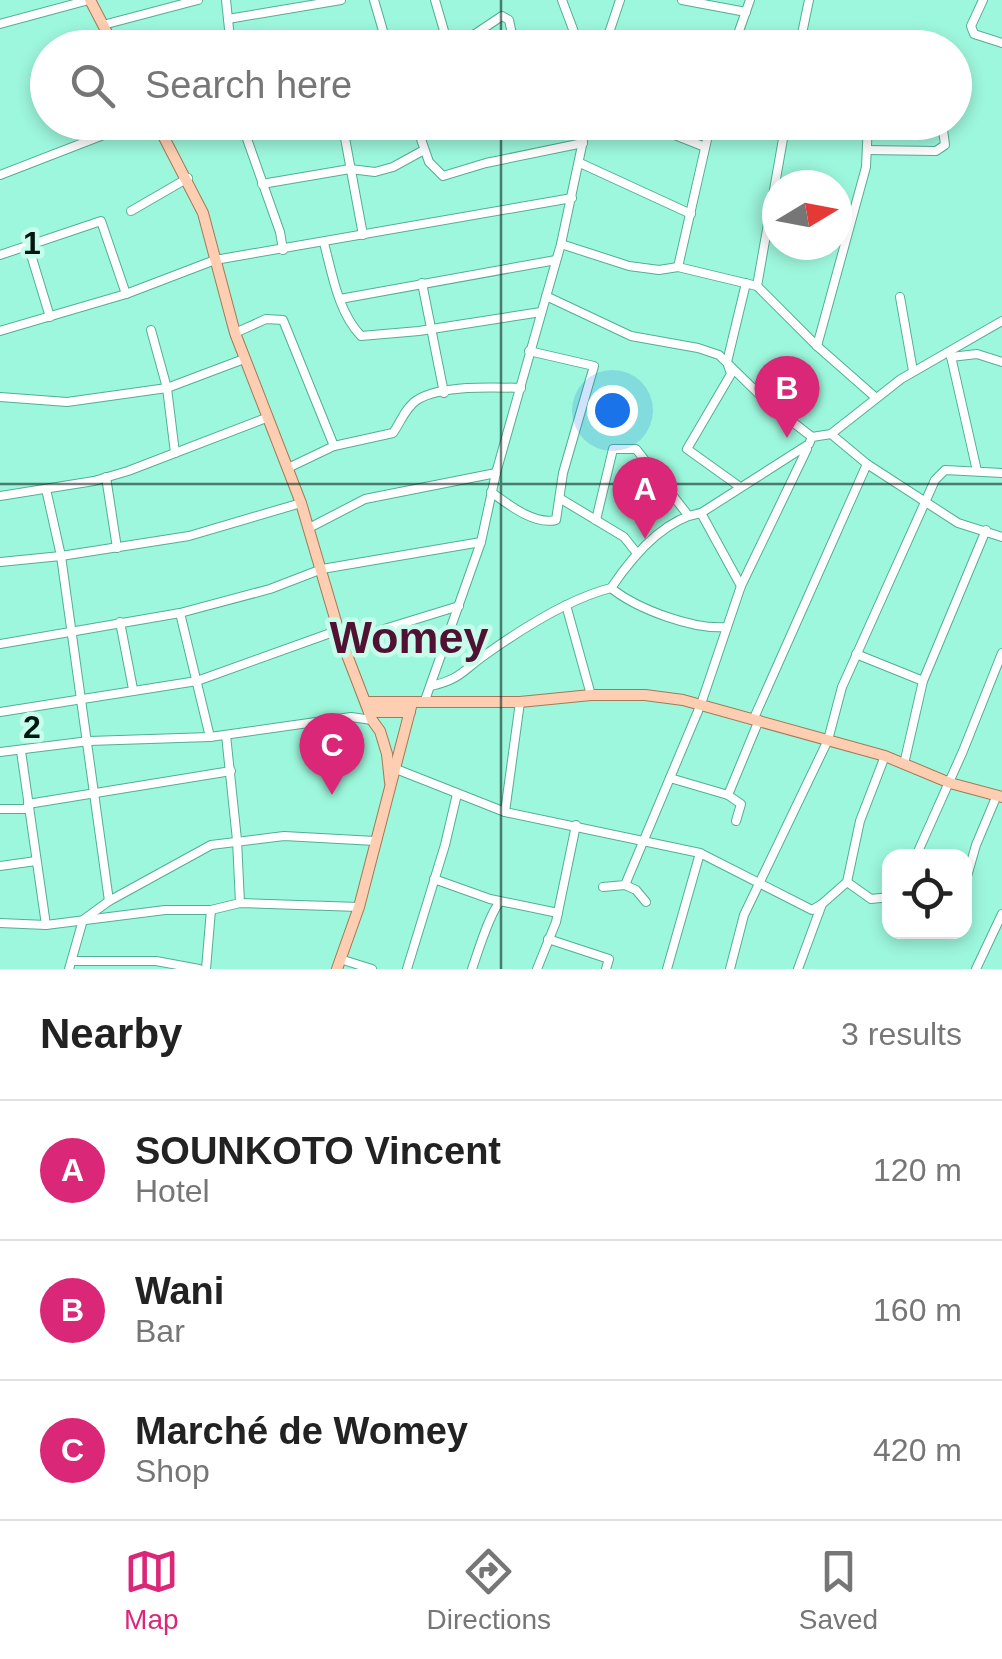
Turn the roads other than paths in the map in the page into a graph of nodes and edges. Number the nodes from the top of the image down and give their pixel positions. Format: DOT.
graph roads {
  1 [pos="89,0"];
  2 [pos="198,0"];
  3 [pos="226,0"];
  4 [pos="341,0"];
  5 [pos="374,0"];
  6 [pos="435,0"];
  7 [pos="562,0"];
  8 [pos="620,0"];
  9 [pos="682,0"];
  10 [pos="750,0"];
  11 [pos="809,0"];
  12 [pos="983,0"];
  13 [pos="746,12"];
  14 [pos="228,19"];
  15 [pos="0,24"];
  16 [pos="103,25"];
  17 [pos="105,30"];
  18 [pos="229,30"];
  19 [pos="383,30"];
  20 [pos="446,30"];
  21 [pos="480,30"];
  22 [pos="512,30"];
  23 [pos="573,30"];
  24 [pos="610,30"];
  25 [pos="740,30"];
  26 [pos="803,30"];
  27 [pos="1002,43"];
  28 [pos="90,140"];
  29 [pos="166,140"];
  30 [pos="247,140"];
  31 [pos="345,140"];
  32 [pos="421,140"];
  33 [pos="585,140"];
  34 [pos="687,140"];
  35 [pos="706,140"];
  36 [pos="783,140"];
  37 [pos="867,140"];
  38 [pos="944,140"];
  39 [pos="584,144"];
  40 [pos="704,147"];
  41 [pos="424,150"];
  42 [pos="867,150"];
  43 [pos="580,163"];
  44 [pos="350,170"];
  45 [pos="0,175"];
  46 [pos="188,178"];
  47 [pos="262,184"];
  48 [pos="572,198"];
  49 [pos="131,212"];
  50 [pos="690,214"];
  51 [pos="363,235"];
  52 [pos="324,243"];
  53 [pos="562,244"];
  54 [pos="28,245"];
  55 [pos="283,250"];
  56 [pos="0,254"];
  57 [pos="215,260"];
  58 [pos="556,260"];
  59 [pos="678,267"];
  60 [pos="422,283"];
  61 [pos="746,283"];
  62 [pos="758,286"];
  63 [pos="126,294"];
  64 [pos="546,296"];
  65 [pos="900,297"];
  66 [pos="340,300"];
  67 [pos="541,312"];
  68 [pos="50,317"];
  69 [pos="1002,321"];
  70 [pos="431,329"];
  71 [pos="151,330"];
  72 [pos="0,331"];
  73 [pos="235,333"];
  74 [pos="817,346"];
  75 [pos="530,351"];
  76 [pos="951,355"];
  77 [pos="244,359"];
  78 [pos="727,362"];
  79 [pos="1002,362"];
  80 [pos="913,372"];
  81 [pos="167,388"];
  82 [pos="521,388"];
  83 [pos="444,393"];
  84 [pos="0,397"];
  85 [pos="875,397"];
  86 [pos="266,418"];
  87 [pos="831,434"];
  88 [pos="810,441"];
  89 [pos="334,446"];
  90 [pos="174,453"];
  91 [pos="867,464"];
  92 [pos="288,468"];
  93 [pos="977,471"];
  94 [pos="1002,472"];
  95 [pos="496,473"];
  96 [pos="106,478"];
  97 [pos="740,487"];
  98 [pos="46,489"];
  99 [pos="491,492"];
  100 [pos="0,496"];
  101 [pos="561,499"];
  102 [pos="926,502"];
  103 [pos="301,503"];
  104 [pos="701,513"];
  105 [pos="688,515"];
  106 [pos="596,520"];
  107 [pos="309,528"];
  108 [pos="986,530"];
  109 [pos="1002,538"];
  110 [pos="481,542"];
  111 [pos="117,548"];
  112 [pos="636,552"];
  113 [pos="61,556"];
  114 [pos="0,562"];
  115 [pos="322,569"];
  116 [pos="740,586"];
  117 [pos="612,588"];
  118 [pos="566,605"];
  119 [pos="459,606"];
  120 [pos="180,613"];
  121 [pos="120,622"];
  122 [pos="727,627"];
  123 [pos="72,630"];
  124 [pos="339,630"];
  125 [pos="342,642"];
  126 [pos="0,644"];
  127 [pos="1002,653"];
  128 [pos="856,654"];
  129 [pos="197,681"];
  130 [pos="923,681"];
  131 [pos="432,686"];
  132 [pos="133,690"];
  133 [pos="591,695"];
  134 [pos="83,697"];
  135 [pos="520,702"];
  136 [pos="701,704"];
  137 [pos="415,706"];
  138 [pos="369,711"];
  139 [pos="0,712"];
  140 [pos="757,718"];
  141 [pos="226,735"];
  142 [pos="210,737"];
  143 [pos="828,740"];
  144 [pos="90,741"];
  145 [pos="21,751"];
  146 [pos="0,752"];
  147 [pos="885,756"];
  148 [pos="904,764"];
  149 [pos="396,769"];
  150 [pos="230,772"];
  151 [pos="670,778"];
  152 [pos="390,782"];
  153 [pos="950,783"];
  154 [pos="96,794"];
  155 [pos="457,794"];
  156 [pos="728,796"];
  157 [pos="1000,796"];
  158 [pos="28,806"];
  159 [pos="0,809"];
  160 [pos="505,812"];
  161 [pos="736,820"];
  162 [pos="576,825"];
  163 [pos="237,840"];
  164 [pos="375,841"];
  165 [pos="642,842"];
  166 [pos="919,849"];
  167 [pos="700,853"];
  168 [pos="972,859"];
  169 [pos="36,861"];
  170 [pos="0,866"];
  171 [pos="434,879"];
  172 [pos="762,882"];
  173 [pos="847,882"];
  174 [pos="625,885"];
  175 [pos="603,887"];
  176 [pos="882,898"];
  177 [pos="110,900"];
  178 [pos="500,902"];
  179 [pos="646,902"];
  180 [pos="240,903"];
  181 [pos="822,904"];
  182 [pos="359,907"];
  183 [pos="211,910"];
  184 [pos="558,913"];
  185 [pos="1002,914"];
  186 [pos="82,920"];
  187 [pos="0,922"];
  188 [pos="46,926"];
  189 [pos="548,939"];
  190 [pos="338,964"];
  191 [pos="71,965"];
  192 [pos="156,965"];
  193 [pos="203,969"];
  194 [pos="372,969"];
  195 [pos="407,969"];
  196 [pos="472,969"];
  197 [pos="537,969"];
  198 [pos="606,969"];
  199 [pos="667,969"];
  200 [pos="730,969"];
  201 [pos="798,969"];
  202 [pos="976,969"];
  1 -- 15 [label="street"];
  1 -- 16 [label="main road"];
  2 -- 16 [label="street"];
  3 -- 14 [label="street"];
  4 -- 14 [label="street"];
  5 -- 19 [label="street"];
  6 -- 20 [label="street"];
  7 -- 23 [label="street"];
  8 -- 24 [label="street"];
  9 -- 13 [label="street"];
  10 -- 13 [label="street"];
  11 -- 26 [label="street"];
  12 -- 27 [label="street"];
  13 -- 25 [label="street"];
  14 -- 18 [label="street"];
  16 -- 17 [label="main road"];
  21 -- 22 [label="street"];
  28 -- 45 [label="street"];
  29 -- 46 [label="main road"];
  30 -- 47 [label="street"];
  31 -- 44 [label="street"];
  32 -- 41 [label="street"];
  33 -- 39 [label="street"];
  34 -- 40 [label="street"];
  35 -- 40 [label="street"];
  36 -- 62 [label="street"];
  37 -- 42 [label="street"];
  38 -- 42 [label="street"];
  39 -- 41 [label="street"];
  39 -- 43 [label="street"];
  40 -- 50 [label="street"];
  41 -- 44 [label="street"];
  42 -- 74 [label="street"];
  43 -- 48 [label="street"];
  43 -- 50 [label="street"];
  44 -- 47 [label="street"];
  44 -- 51 [label="street"];
  46 -- 49 [label="street"];
  46 -- 57 [label="main road"];
  47 -- 55 [label="street"];
  48 -- 51 [label="street"];
  48 -- 53 [label="street"];
  50 -- 59 [label="street"];
  51 -- 52 [label="street"];
  52 -- 55 [label="street"];
  52 -- 66 [label="street"];
  53 -- 58 [label="street"];
  53 -- 59 [label="street"];
  54 -- 56 [label="street"];
  54 -- 63 [label="street"];
  54 -- 68 [label="street"];
  55 -- 57 [label="street"];
  57 -- 63 [label="street"];
  57 -- 73 [label="main road"];
  58 -- 60 [label="street"];
  58 -- 64 [label="street"];
  59 -- 61 [label="street"];
  60 -- 66 [label="street"];
  60 -- 70 [label="street"];
  61 -- 62 [label="street"];
  61 -- 78 [label="street"];
  62 -- 74 [label="street"];
  63 -- 68 [label="street"];
  64 -- 67 [label="street"];
  64 -- 78 [label="street"];
  65 -- 80 [label="street"];
  66 -- 70 [label="street"];
  67 -- 70 [label="street"];
  67 -- 75 [label="street"];
  68 -- 72 [label="street"];
  69 -- 76 [label="street"];
  70 -- 83 [label="street"];
  71 -- 81 [label="street"];
  73 -- 77 [label="main road"];
  73 -- 89 [label="street"];
  74 -- 85 [label="street"];
  75 -- 82 [label="street"];
  75 -- 101 [label="street"];
  76 -- 79 [label="street"];
  76 -- 80 [label="street"];
  76 -- 93 [label="street"];
  77 -- 81 [label="street"];
  77 -- 86 [label="main road"];
  78 -- 88 [label="street"];
  78 -- 97 [label="street"];
  80 -- 85 [label="street"];
  81 -- 84 [label="street"];
  81 -- 90 [label="street"];
  82 -- 83 [label="street"];
  82 -- 95 [label="street"];
  83 -- 89 [label="street"];
  85 -- 87 [label="street"];
  86 -- 90 [label="street"];
  86 -- 92 [label="main road"];
  87 -- 88 [label="street"];
  87 -- 91 [label="street"];
  88 -- 97 [label="street"];
  88 -- 116 [label="street"];
  89 -- 92 [label="street"];
  90 -- 96 [label="street"];
  91 -- 102 [label="street"];
  91 -- 140 [label="street"];
  92 -- 103 [label="main road"];
  93 -- 94 [label="street"];
  93 -- 102 [label="street"];
  95 -- 99 [label="street"];
  95 -- 107 [label="street"];
  96 -- 98 [label="street"];
  96 -- 111 [label="street"];
  97 -- 104 [label="street"];
  98 -- 100 [label="street"];
  98 -- 113 [label="street"];
  99 -- 101 [label="street"];
  99 -- 110 [label="street"];
  101 -- 106 [label="street"];
  102 -- 108 [label="street"];
  102 -- 128 [label="street"];
  103 -- 107 [label="main road"];
  103 -- 111 [label="street"];
  104 -- 105 [label="street"];
  104 -- 116 [label="street"];
  105 -- 106 [label="street"];
  105 -- 112 [label="street"];
  106 -- 112 [label="street"];
  107 -- 115 [label="main road"];
  108 -- 109 [label="street"];
  108 -- 130 [label="street"];
  110 -- 115 [label="street"];
  110 -- 119 [label="street"];
  111 -- 113 [label="street"];
  112 -- 117 [label="street"];
  113 -- 114 [label="street"];
  113 -- 123 [label="street"];
  115 -- 120 [label="street"];
  115 -- 124 [label="main road"];
  116 -- 122 [label="street"];
  117 -- 118 [label="street"];
  117 -- 122 [label="street"];
  118 -- 131 [label="street"];
  118 -- 133 [label="street"];
  119 -- 125 [label="street"];
  119 -- 131 [label="street"];
  120 -- 121 [label="street"];
  120 -- 129 [label="street"];
  121 -- 123 [label="street"];
  121 -- 132 [label="street"];
  122 -- 136 [label="street"];
  123 -- 126 [label="street"];
  123 -- 134 [label="street"];
  124 -- 125 [label="main road"];
  124 -- 129 [label="street"];
  125 -- 138 [label="main road"];
  127 -- 153 [label="street"];
  128 -- 130 [label="street"];
  128 -- 143 [label="street"];
  129 -- 132 [label="street"];
  129 -- 142 [label="street"];
  130 -- 148 [label="street"];
  131 -- 137 [label="street"];
  132 -- 134 [label="street"];
  133 -- 135 [label="main road"];
  133 -- 136 [label="main road"];
  134 -- 139 [label="street"];
  134 -- 144 [label="street"];
  135 -- 137 [label="main road"];
  135 -- 160 [label="street"];
  136 -- 140 [label="main road"];
  136 -- 151 [label="street"];
  137 -- 138 [label="main road"];
  137 -- 149 [label="main road"];
  138 -- 141 [label="street"];
  138 -- 152 [label="main road"];
  140 -- 143 [label="main road"];
  140 -- 156 [label="street"];
  141 -- 142 [label="street"];
  141 -- 150 [label="street"];
  142 -- 144 [label="street"];
  143 -- 147 [label="main road"];
  143 -- 172 [label="street"];
  144 -- 145 [label="street"];
  144 -- 154 [label="street"];
  145 -- 146 [label="street"];
  145 -- 158 [label="street"];
  147 -- 148 [label="main road"];
  147 -- 173 [label="street"];
  148 -- 153 [label="main road"];
  149 -- 152 [label="main road"];
  149 -- 155 [label="street"];
  150 -- 154 [label="street"];
  150 -- 163 [label="street"];
  151 -- 156 [label="street"];
  151 -- 165 [label="street"];
  152 -- 164 [label="main road"];
  153 -- 157 [label="main road"];
  153 -- 166 [label="street"];
  154 -- 158 [label="street"];
  154 -- 177 [label="street"];
  155 -- 160 [label="street"];
  155 -- 171 [label="street"];
  156 -- 161 [label="street"];
  157 -- 168 [label="street"];
  158 -- 159 [label="street"];
  158 -- 169 [label="street"];
  160 -- 162 [label="street"];
  162 -- 165 [label="street"];
  162 -- 184 [label="street"];
  163 -- 164 [label="street"];
  163 -- 177 [label="street"];
  163 -- 180 [label="street"];
  164 -- 182 [label="main road"];
  165 -- 167 [label="street"];
  165 -- 174 [label="street"];
  167 -- 172 [label="street"];
  167 -- 199 [label="street"];
  169 -- 170 [label="street"];
  169 -- 188 [label="street"];
  171 -- 178 [label="street"];
  171 -- 195 [label="street"];
  172 -- 181 [label="street"];
  172 -- 200 [label="street"];
  173 -- 176 [label="street"];
  173 -- 181 [label="street"];
  174 -- 175 [label="street"];
  174 -- 179 [label="street"];
  177 -- 186 [label="street"];
  178 -- 184 [label="street"];
  178 -- 196 [label="street"];
  180 -- 182 [label="street"];
  180 -- 183 [label="street"];
  181 -- 201 [label="street"];
  182 -- 190 [label="main road"];
  183 -- 186 [label="street"];
  183 -- 193 [label="street"];
  184 -- 189 [label="street"];
  185 -- 202 [label="street"];
  186 -- 188 [label="street"];
  186 -- 191 [label="street"];
  187 -- 188 [label="street"];
  189 -- 197 [label="street"];
  189 -- 198 [label="street"];
  190 -- 194 [label="street"];
  191 -- 192 [label="street"];
  192 -- 193 [label="street"];
}
